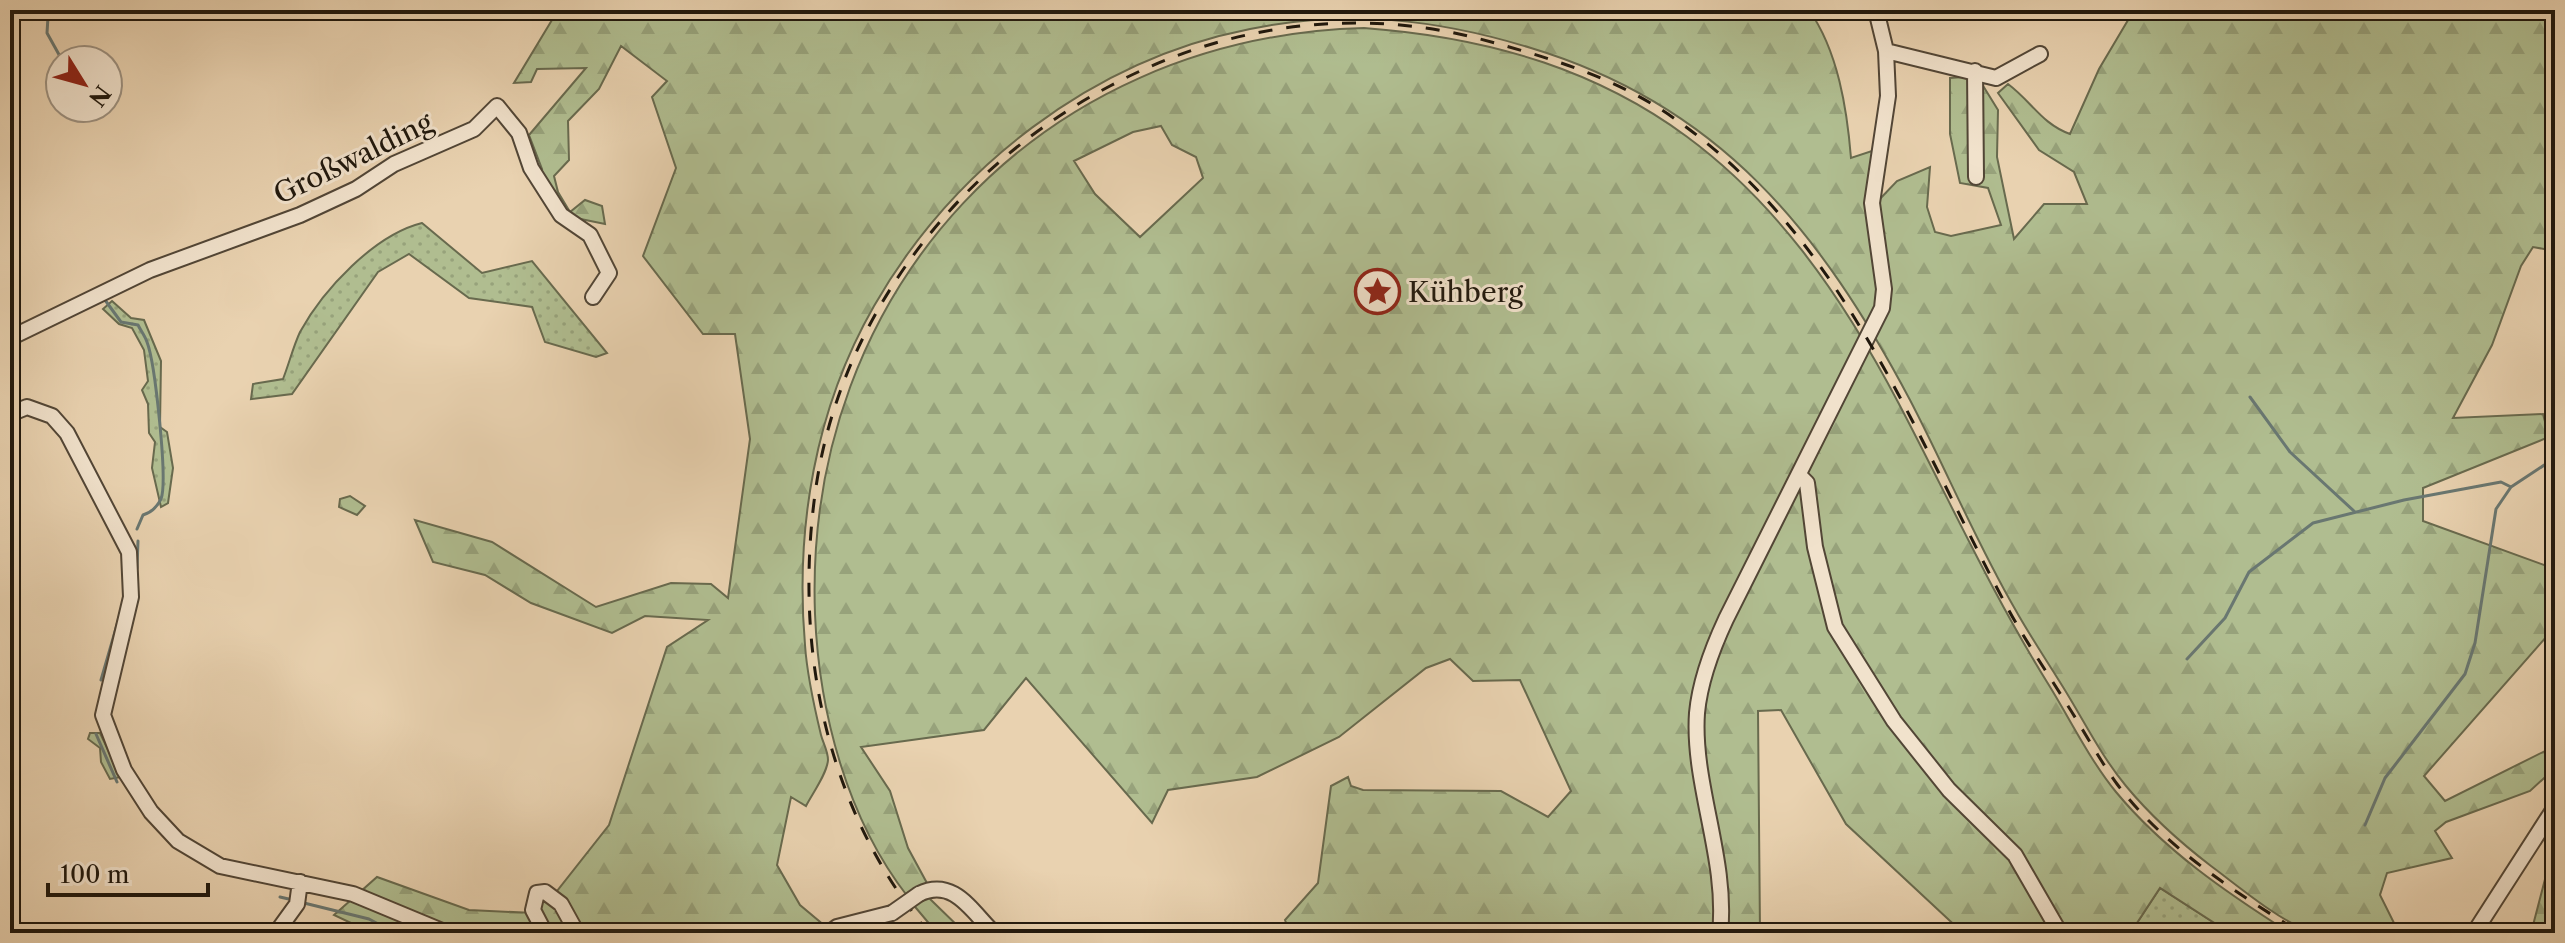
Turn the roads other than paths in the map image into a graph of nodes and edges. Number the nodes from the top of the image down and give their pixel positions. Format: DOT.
graph roads {
  1 [pos="1876,10"];
  2 [pos="1886,51"];
  3 [pos="2040,54"];
  4 [pos="1975,71"];
  5 [pos="1976,177"];
  6 [pos="593,297"];
  7 [pos="10,338"];
  8 [pos="10,414"];
  9 [pos="1799,475"];
  10 [pos="2555,807"];
  11 [pos="299,894"];
  12 [pos="276,933"];
  13 [pos="447,933"];
  14 [pos="545,933"];
  15 [pos="577,933"];
  16 [pos="829,933"];
  17 [pos="994,933"];
  18 [pos="1720,933"];
  19 [pos="2060,933"];
  20 [pos="2474,933"];
  1 -- 2 [label="street"];
  2 -- 4 [label="street"];
  2 -- 9 [label="street"];
  3 -- 4 [label="street"];
  4 -- 5 [label="street"];
  6 -- 7 [label="street, Großwalding"];
  8 -- 11 [label="street"];
  9 -- 18 [label="street"];
  9 -- 19 [label="street"];
  10 -- 20 [label="street"];
  11 -- 12 [label="street"];
  11 -- 13 [label="street"];
  14 -- 15 [label="street"];
  16 -- 17 [label="street, bridge"];
}
